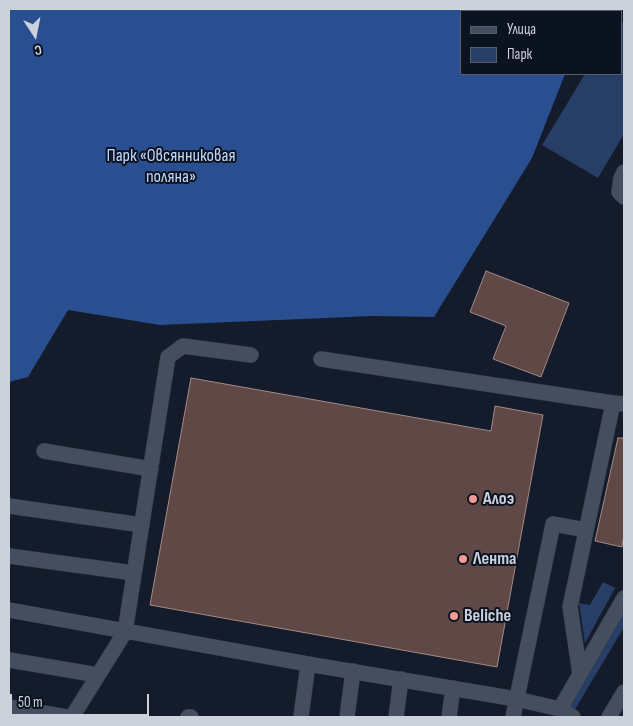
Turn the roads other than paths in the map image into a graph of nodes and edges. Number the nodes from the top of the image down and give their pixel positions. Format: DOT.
graph roads {
  1 [pos="624,172"];
  2 [pos="624,197"];
  3 [pos="251,355"];
  4 [pos="321,359"];
  5 [pos="619,404"];
  6 [pos="44,452"];
  7 [pos="151,469"];
  8 [pos="9,506"];
  9 [pos="142,525"];
  10 [pos="586,530"];
  11 [pos="9,556"];
  12 [pos="134,573"];
  13 [pos="624,598"];
  14 [pos="9,610"];
  15 [pos="125,632"];
  16 [pos="9,660"];
  17 [pos="308,664"];
  18 [pos="353,671"];
  19 [pos="580,674"];
  20 [pos="98,675"];
  21 [pos="400,679"];
  22 [pos="453,688"];
  23 [pos="624,692"];
  24 [pos="516,699"];
  25 [pos="9,707"];
  26 [pos="566,713"];
  27 [pos="67,717"];
  28 [pos="72,717"];
  29 [pos="301,717"];
  30 [pos="347,717"];
  31 [pos="396,717"];
  32 [pos="449,717"];
  33 [pos="512,717"];
  34 [pos="609,717"];
  1 -- 2 [label="lane"];
  3 -- 7 [label="lane"];
  4 -- 5 [label="lane"];
  5 -- 10 [label="lane"];
  6 -- 7 [label="lane"];
  7 -- 9 [label="lane"];
  8 -- 9 [label="lane"];
  9 -- 12 [label="lane"];
  10 -- 19 [label="lane"];
  10 -- 24 [label="lane"];
  11 -- 12 [label="lane"];
  12 -- 15 [label="lane"];
  13 -- 19 [label="lane"];
  14 -- 15 [label="lane"];
  15 -- 17 [label="lane"];
  15 -- 20 [label="lane"];
  16 -- 20 [label="lane"];
  17 -- 18 [label="lane"];
  17 -- 29 [label="lane"];
  18 -- 21 [label="lane"];
  18 -- 30 [label="lane"];
  19 -- 26 [label="lane"];
  20 -- 28 [label="lane"];
  21 -- 22 [label="lane"];
  21 -- 31 [label="lane"];
  22 -- 24 [label="lane"];
  22 -- 32 [label="lane"];
  23 -- 34 [label="lane"];
  24 -- 26 [label="lane"];
  24 -- 33 [label="lane"];
  25 -- 27 [label="lane"];
}
